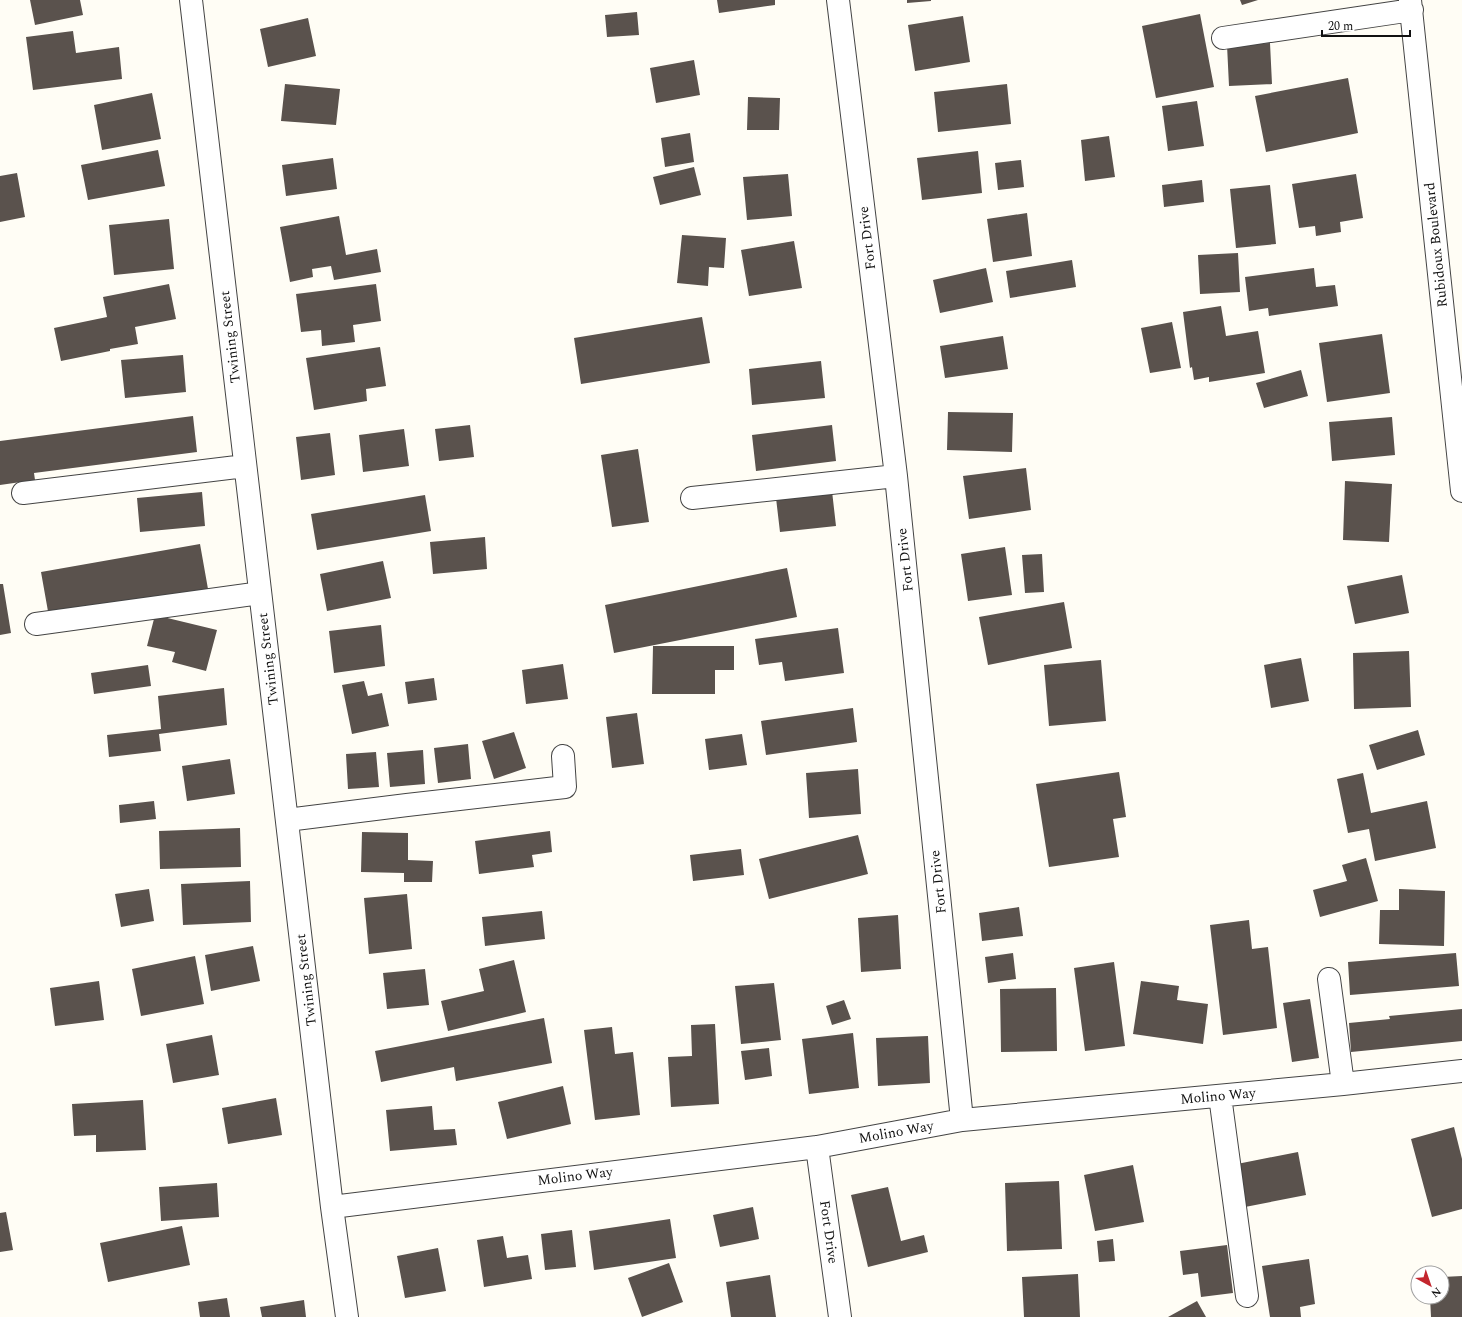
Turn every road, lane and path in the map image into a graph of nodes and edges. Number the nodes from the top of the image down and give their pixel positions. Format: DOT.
graph roads {
  1 [pos="191,0"];
  2 [pos="838,0"];
  3 [pos="1411,5"];
  4 [pos="1223,38"];
  5 [pos="245,466"];
  6 [pos="896,476"];
  7 [pos="1462,490"];
  8 [pos="23,493"];
  9 [pos="692,498"];
  10 [pos="260,593"];
  11 [pos="36,624"];
  12 [pos="563,756"];
  13 [pos="287,820"];
  14 [pos="1329,979"];
  15 [pos="1462,1071"];
  16 [pos="1343,1084"];
  17 [pos="1220,1096"];
  18 [pos="962,1120"];
  19 [pos="817,1147"];
  20 [pos="332,1206"];
  21 [pos="1247,1296"];
  22 [pos="347,1317"];
  23 [pos="840,1317"];
  1 -- 5 [label="street, Twining Street"];
  2 -- 6 [label="street, Fort Drive"];
  3 -- 4 [label="street"];
  3 -- 7 [label="street, Rubidoux Boulevard"];
  5 -- 8 [label="street"];
  5 -- 10 [label="street, Twining Street"];
  6 -- 9 [label="street"];
  6 -- 18 [label="street, Fort Drive"];
  10 -- 11 [label="street"];
  10 -- 13 [label="street, Twining Street"];
  12 -- 13 [label="street"];
  13 -- 20 [label="street, Twining Street"];
  14 -- 16 [label="street"];
  15 -- 16 [label="street, Molino Way"];
  16 -- 17 [label="street, Molino Way"];
  17 -- 18 [label="street, Molino Way"];
  17 -- 21 [label="street"];
  18 -- 19 [label="street, Molino Way"];
  19 -- 20 [label="street, Molino Way"];
  19 -- 23 [label="street, Fort Drive"];
  20 -- 22 [label="street, Twining Street"];
}
